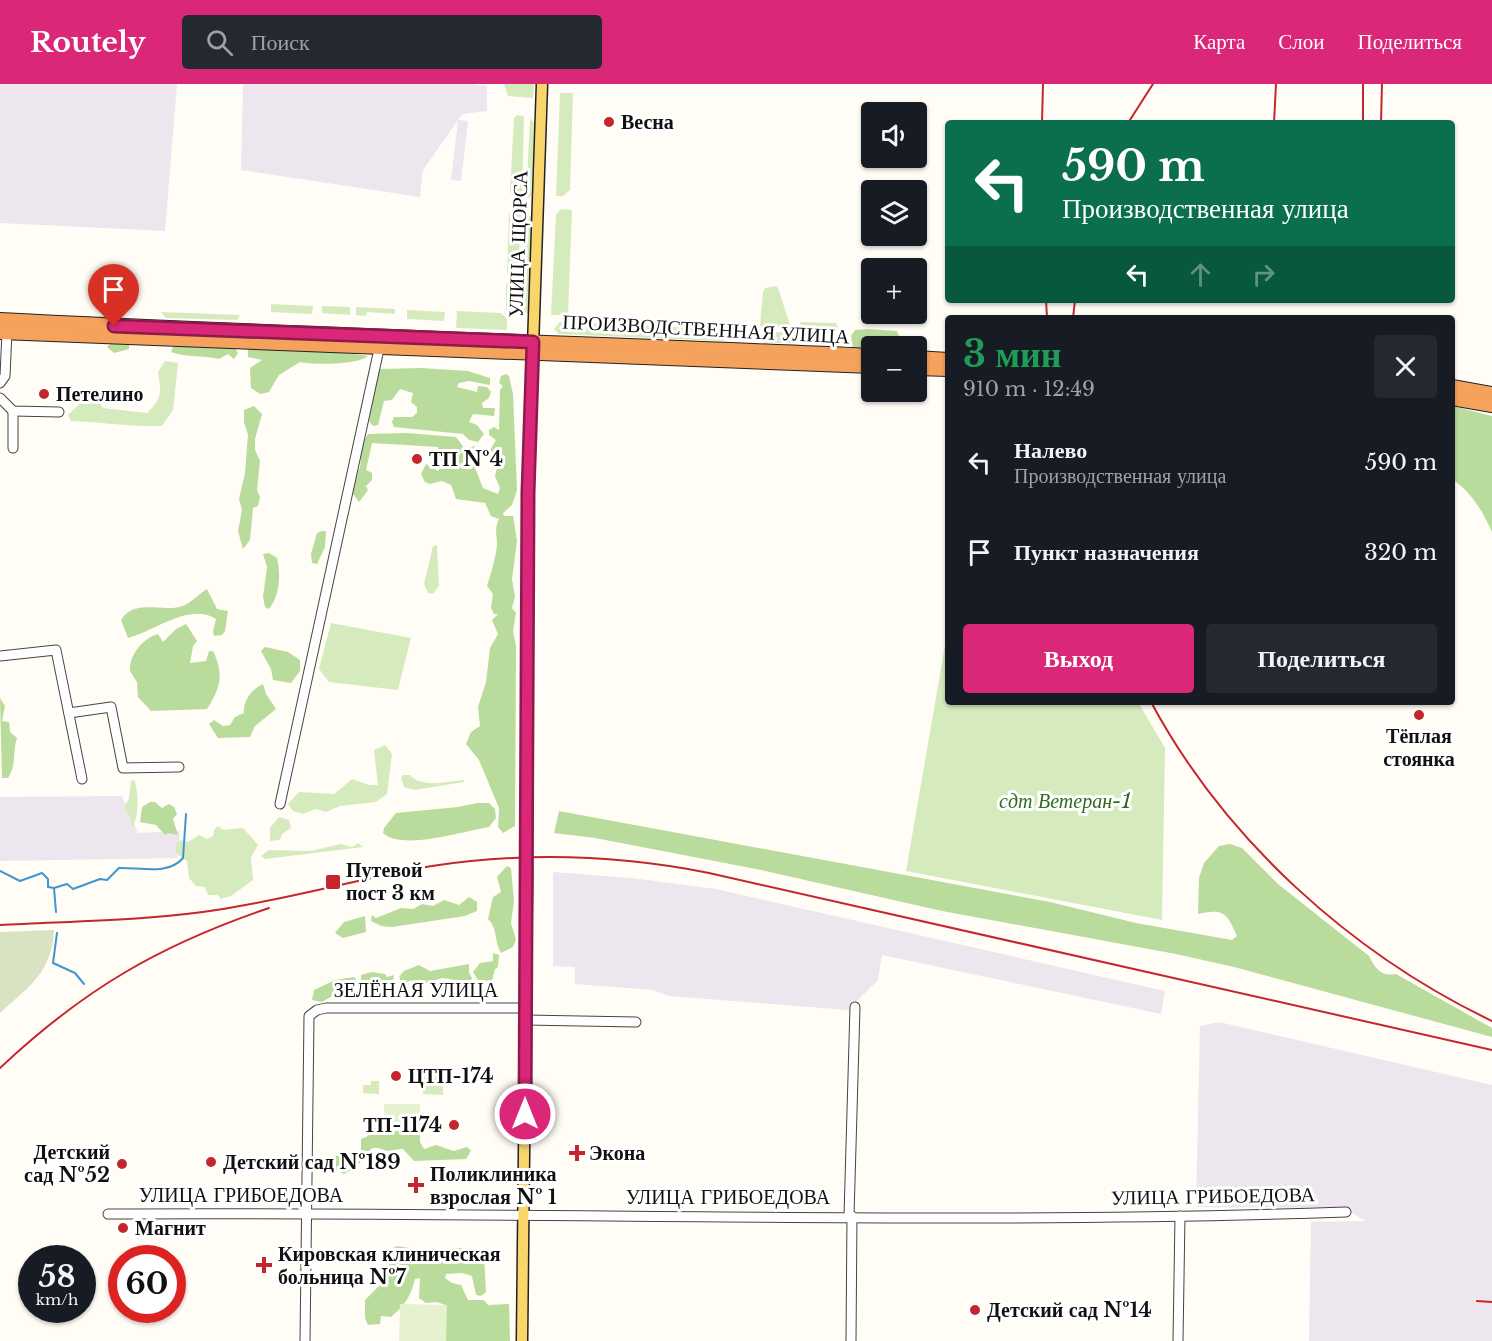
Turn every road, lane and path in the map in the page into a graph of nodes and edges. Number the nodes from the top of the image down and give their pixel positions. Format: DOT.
graph roads {
  1 [pos="542,84"];
  2 [pos="2,328"];
  3 [pos="533,348"];
  4 [pos="379,349"];
  5 [pos="861,356"];
  6 [pos="927,359"];
  7 [pos="945,360"];
  8 [pos="861,365"];
  9 [pos="927,368"];
  10 [pos="945,369"];
  11 [pos="0,383"];
  12 [pos="1455,388"];
  13 [pos="1492,394"];
  14 [pos="0,398"];
  15 [pos="1455,399"];
  16 [pos="1492,405"];
  17 [pos="13,411"];
  18 [pos="60,412"];
  19 [pos="13,448"];
  20 [pos="0,656"];
  21 [pos="69,712"];
  22 [pos="179,767"];
  23 [pos="82,779"];
  24 [pos="280,804"];
  25 [pos="855,1007"];
  26 [pos="525,1008"];
  27 [pos="525,1020"];
  28 [pos="636,1022"];
  29 [pos="1346,1212"];
  30 [pos="307,1213"];
  31 [pos="108,1214"];
  32 [pos="525,1214"];
  33 [pos="851,1216"];
  34 [pos="1180,1216"];
  35 [pos="305,1341"];
  36 [pos="522,1341"];
  37 [pos="851,1341"];
  38 [pos="1178,1341"];
  1 -- 3 [label="main road, УЛИЦА ЩОРСА"];
  2 -- 3 [label="highway, ПРОИЗВОДСТВЕННАЯ УЛИЦА"];
  2 -- 4 [label="highway, ПРОИЗВОДСТВЕННАЯ УЛИЦА"];
  2 -- 11 [label="street"];
  3 -- 4 [label="highway, ПРОИЗВОДСТВЕННАЯ УЛИЦА"];
  3 -- 5 [label="highway, ПРОИЗВОДСТВЕННАЯ УЛИЦА"];
  3 -- 8 [label="highway, ПРОИЗВОДСТВЕННАЯ УЛИЦА"];
  3 -- 26 [label="main road, УЛИЦА ЩОРСА, bridge"];
  4 -- 24 [label="street"];
  6 -- 7 [label="highway"];
  9 -- 10 [label="highway"];
  12 -- 13 [label="highway"];
  14 -- 17 [label="street"];
  15 -- 16 [label="highway"];
  17 -- 18 [label="street"];
  17 -- 19 [label="street"];
  20 -- 21 [label="street"];
  21 -- 22 [label="street"];
  21 -- 23 [label="street"];
  25 -- 33 [label="street"];
  26 -- 27 [label="main road, УЛИЦА ЩОРСА"];
  26 -- 30 [label="street, ЗЕЛЁНАЯ УЛИЦА"];
  27 -- 28 [label="street"];
  27 -- 32 [label="main road, УЛИЦА ЩОРСА"];
  29 -- 34 [label="street, УЛИЦА ГРИБОЕДОВА"];
  30 -- 31 [label="street, УЛИЦА ГРИБОЕДОВА"];
  30 -- 32 [label="street, УЛИЦА ГРИБОЕДОВА"];
  30 -- 35 [label="street"];
  32 -- 33 [label="street, УЛИЦА ГРИБОЕДОВА"];
  32 -- 36 [label="main road, УЛИЦА ЩОРСА"];
  33 -- 34 [label="street, УЛИЦА ГРИБОЕДОВА"];
  33 -- 37 [label="street"];
  34 -- 38 [label="street"];
}
